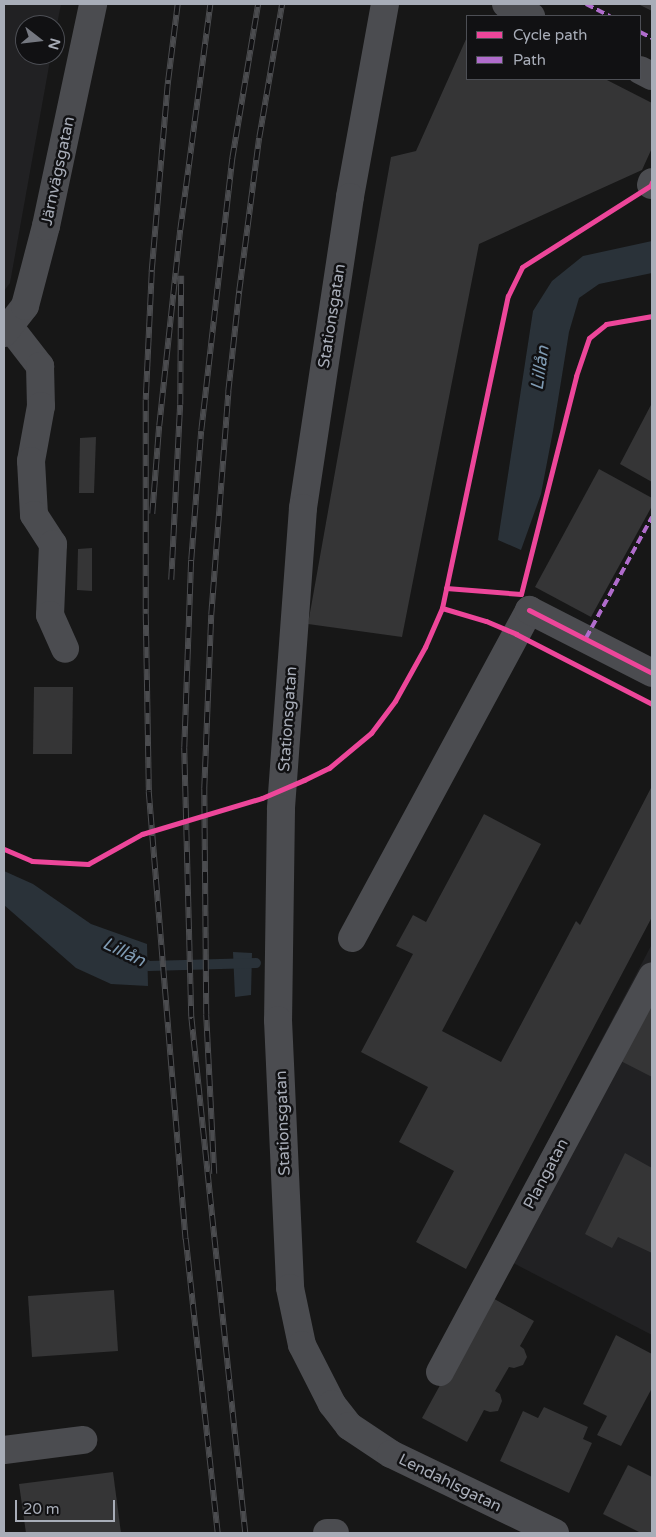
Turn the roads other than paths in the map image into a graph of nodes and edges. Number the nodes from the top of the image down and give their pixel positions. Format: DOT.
graph roads {
  1 [pos="94,4"];
  2 [pos="385,4"];
  3 [pos="506,4"];
  4 [pos="529,15"];
  5 [pos="6,330"];
  6 [pos="65,649"];
  7 [pos="652,673"];
  8 [pos="352,938"];
  9 [pos="652,976"];
  10 [pos="440,1372"];
  11 [pos="349,1426"];
  12 [pos="83,1440"];
  13 [pos="4,1450"];
  14 [pos="327,1533"];
  15 [pos="335,1533"];
  16 [pos="555,1533"];
  1 -- 5 [label="street, Järnvägsgatan"];
  2 -- 11 [label="street, Stationsgatan"];
  3 -- 4 [label="street"];
  5 -- 6 [label="street"];
  7 -- 8 [label="street"];
  9 -- 10 [label="street, Plangatan"];
  11 -- 16 [label="street, Lendahlsgatan"];
  12 -- 13 [label="street"];
  14 -- 15 [label="street"];
}
